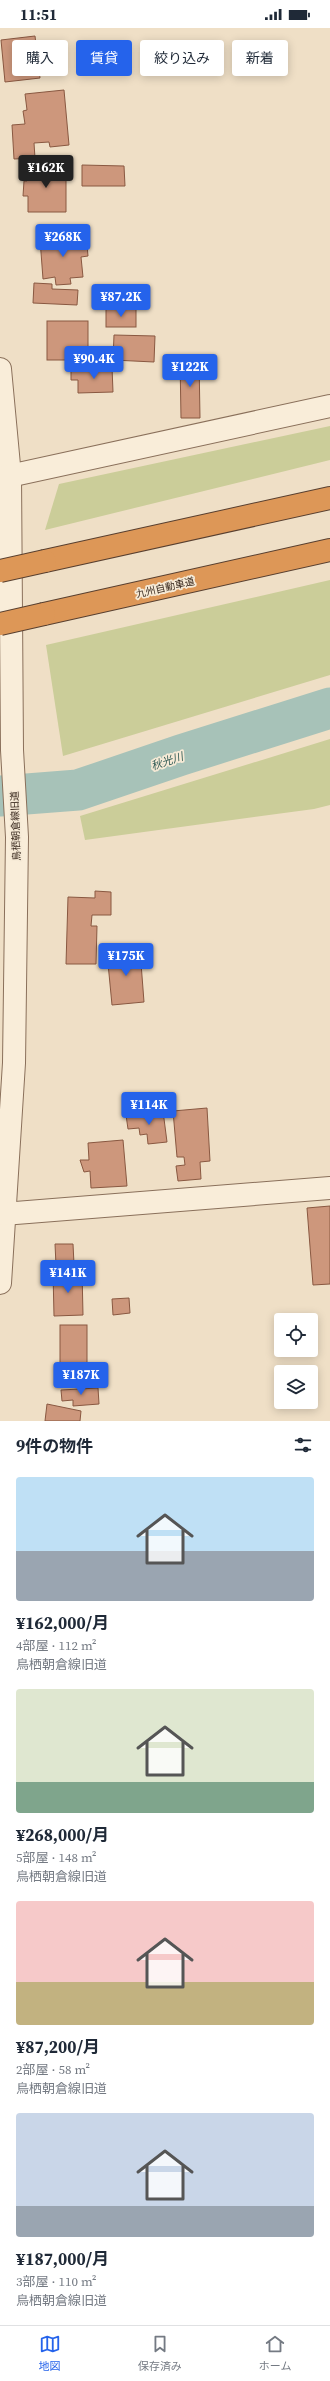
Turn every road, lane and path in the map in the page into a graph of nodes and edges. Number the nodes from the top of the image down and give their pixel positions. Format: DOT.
graph roads {
  1 [pos="0,369"];
  2 [pos="330,406"];
  3 [pos="5,477"];
  4 [pos="330,498"];
  5 [pos="330,550"];
  6 [pos="0,571"];
  7 [pos="0,624"];
  8 [pos="330,1188"];
  9 [pos="3,1214"];
  10 [pos="0,1283"];
  1 -- 3 [label="street, 鳥栖朝倉線旧道"];
  2 -- 3 [label="street"];
  3 -- 9 [label="street, 鳥栖朝倉線旧道"];
  4 -- 6 [label="highway, bridge"];
  5 -- 7 [label="highway, 九州自動車道, bridge"];
  8 -- 9 [label="street"];
  9 -- 10 [label="street, 鳥栖朝倉線旧道"];
}
